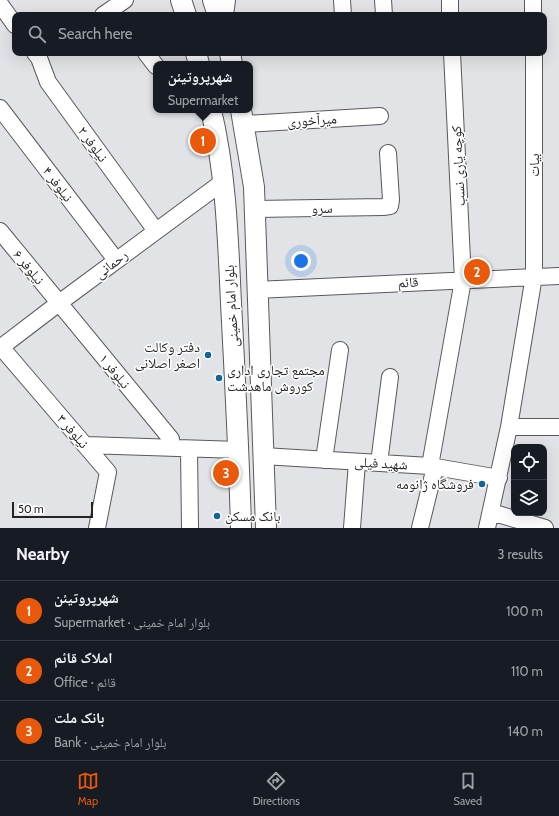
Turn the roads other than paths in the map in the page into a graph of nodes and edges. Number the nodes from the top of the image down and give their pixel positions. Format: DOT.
graph roads {
  1 [pos="125,0"];
  2 [pos="181,0"];
  3 [pos="213,0"];
  4 [pos="227,0"];
  5 [pos="342,0"];
  6 [pos="383,0"];
  7 [pos="450,0"];
  8 [pos="533,0"];
  9 [pos="0,4"];
  10 [pos="109,10"];
  11 [pos="185,12"];
  12 [pos="217,12"];
  13 [pos="225,12"];
  14 [pos="343,12"];
  15 [pos="384,12"];
  16 [pos="450,12"];
  17 [pos="534,12"];
  18 [pos="12,20"];
  19 [pos="40,56"];
  20 [pos="452,56"];
  21 [pos="534,56"];
  22 [pos="0,108"];
  23 [pos="211,113"];
  24 [pos="380,116"];
  25 [pos="242,117"];
  26 [pos="388,153"];
  27 [pos="224,181"];
  28 [pos="254,208"];
  29 [pos="0,231"];
  30 [pos="156,231"];
  31 [pos="116,260"];
  32 [pos="534,276"];
  33 [pos="559,276"];
  34 [pos="463,280"];
  35 [pos="256,290"];
  36 [pos="59,303"];
  37 [pos="1,348"];
  38 [pos="340,350"];
  39 [pos="390,377"];
  40 [pos="509,427"];
  41 [pos="559,427"];
  42 [pos="170,439"];
  43 [pos="86,445"];
  44 [pos="189,449"];
  45 [pos="239,450"];
  46 [pos="263,456"];
  47 [pos="324,460"];
  48 [pos="357,462"];
  49 [pos="379,463"];
  50 [pos="432,467"];
  51 [pos="499,478"];
  52 [pos="491,512"];
  53 [pos="97,528"];
  54 [pos="190,528"];
  55 [pos="241,528"];
  56 [pos="266,528"];
  57 [pos="352,528"];
  58 [pos="420,528"];
  59 [pos="487,528"];
  60 [pos="544,528"];
  1 -- 10 [label="street"];
  2 -- 11 [label="main road"];
  3 -- 12 [label="main road"];
  4 -- 13 [label="street"];
  5 -- 14 [label="street"];
  6 -- 15 [label="street"];
  7 -- 16 [label="street"];
  8 -- 17 [label="street"];
  9 -- 18 [label="street"];
  19 -- 30 [label="street, نیلوفر ۲"];
  20 -- 34 [label="street, کوچه یاری نسب"];
  21 -- 32 [label="street, بیات"];
  22 -- 31 [label="street, نیلوفر ۴"];
  23 -- 27 [label="main road, بلوار امام خمینی"];
  24 -- 25 [label="street, میرآخوری"];
  25 -- 28 [label="main road, بلوار امام خمینی"];
  26 -- 28 [label="street, سرو"];
  27 -- 30 [label="street, رحمانی"];
  27 -- 45 [label="main road, بلوار امام خمینی"];
  28 -- 35 [label="main road, بلوار امام خمینی"];
  29 -- 36 [label="street, نیلوفر ۶"];
  30 -- 31 [label="street, رحمانی"];
  31 -- 36 [label="street, رحمانی"];
  32 -- 33 [label="street, قائم"];
  32 -- 34 [label="street, قائم"];
  32 -- 40 [label="street, بیات"];
  34 -- 35 [label="street, قائم"];
  34 -- 50 [label="street, کوچه یاری نسب"];
  35 -- 46 [label="main road, بلوار امام خمینی"];
  36 -- 37 [label="street, رحمانی"];
  36 -- 42 [label="street, نیلوفر ۱"];
  37 -- 43 [label="street, نیلوفر ۳"];
  38 -- 47 [label="street"];
  39 -- 49 [label="street"];
  40 -- 41 [label="street"];
  40 -- 51 [label="street, بیات"];
  43 -- 44 [label="street"];
  43 -- 53 [label="street, نیلوفر ۳"];
  44 -- 45 [label="street"];
  44 -- 54 [label="street"];
  45 -- 55 [label="main road, بلوار امام خمینی"];
  46 -- 47 [label="street, شهید فیلی"];
  46 -- 56 [label="main road, بلوار امام خمینی"];
  47 -- 48 [label="street, شهید فیلی"];
  48 -- 49 [label="street, شهید فیلی"];
  48 -- 57 [label="street"];
  49 -- 50 [label="street, شهید فیلی"];
  50 -- 51 [label="street, شهید فیلی"];
  50 -- 58 [label="street, کوچه یاری نسب"];
  51 -- 52 [label="street, بیات"];
  52 -- 59 [label="street, بیات"];
  52 -- 60 [label="street"];
}
